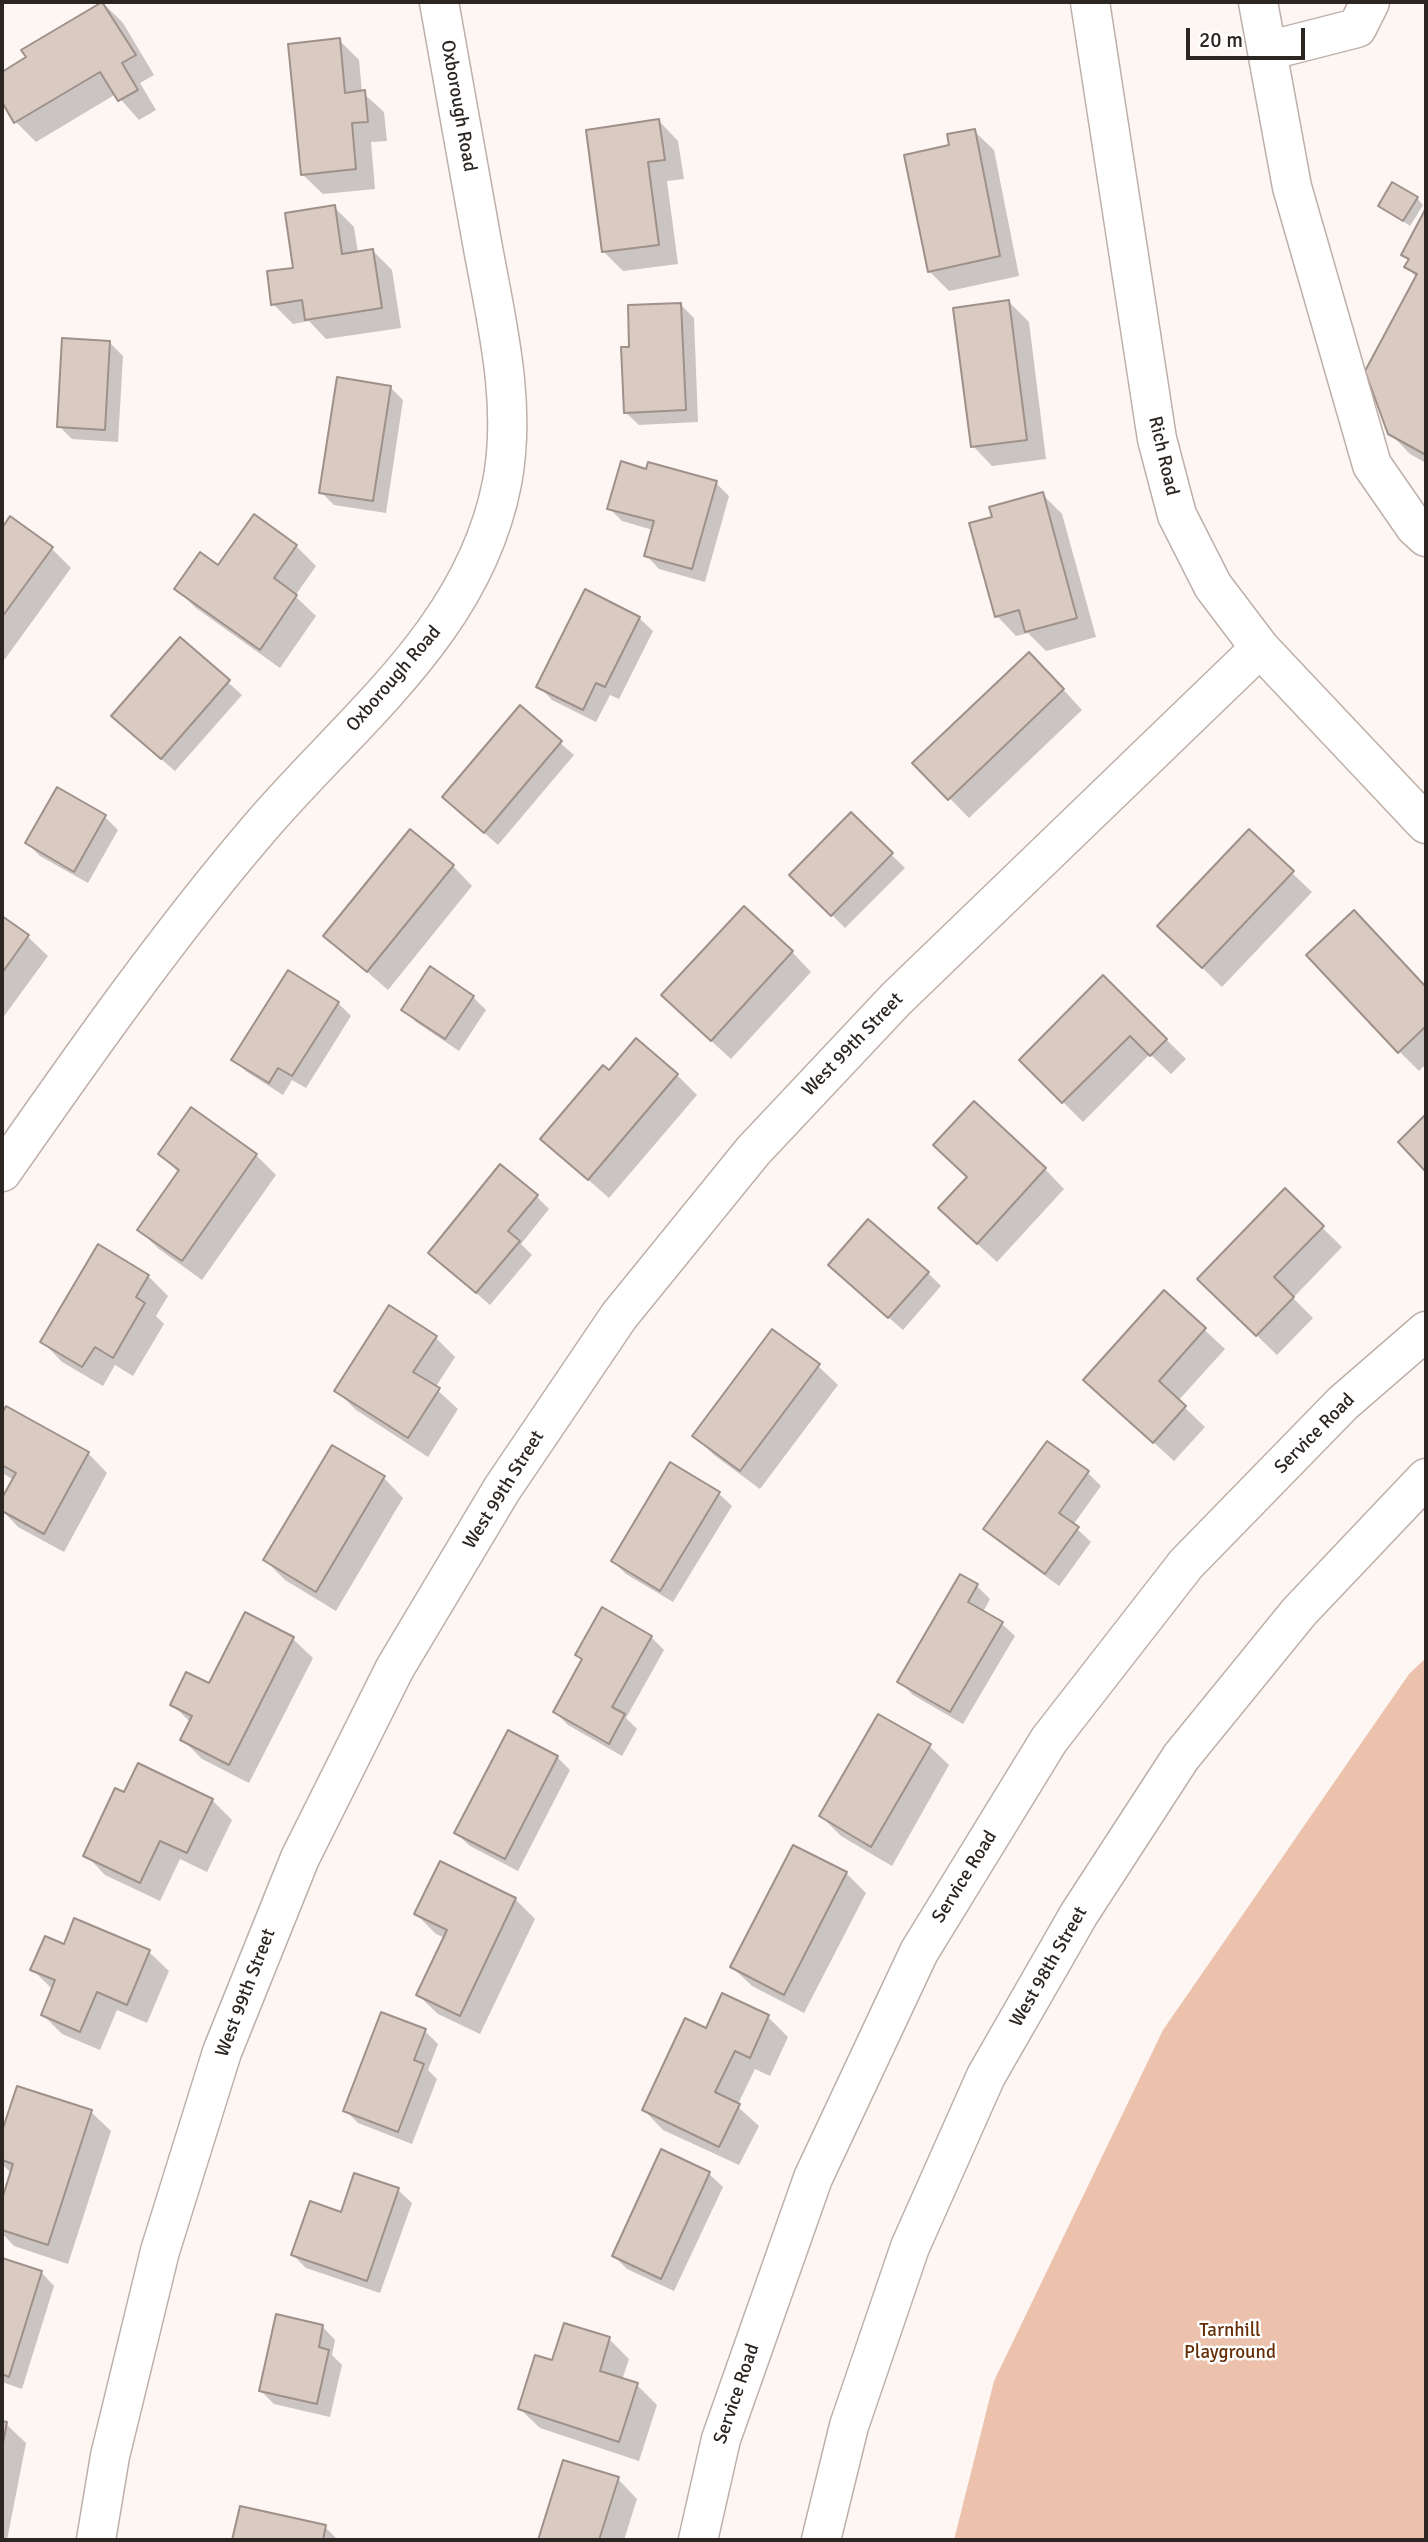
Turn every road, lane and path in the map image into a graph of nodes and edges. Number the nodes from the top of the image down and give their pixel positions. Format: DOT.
graph roads {
  1 [pos="439,2"];
  2 [pos="1090,2"];
  3 [pos="1258,2"];
  4 [pos="1370,2"];
  5 [pos="1267,51"];
  6 [pos="1426,537"];
  7 [pos="1260,648"];
  8 [pos="1426,824"];
  9 [pos="2,1172"];
  10 [pos="1426,1331"];
  11 [pos="1426,1479"];
  12 [pos="96,2540"];
  13 [pos="698,2540"];
  14 [pos="821,2540"];
  1 -- 9 [label="street, Oxborough Road"];
  2 -- 7 [label="street, Rich Road"];
  3 -- 5 [label="street"];
  4 -- 5 [label="street"];
  5 -- 6 [label="street"];
  7 -- 8 [label="street, Rich Road"];
  7 -- 12 [label="street, West 99th Street"];
  10 -- 13 [label="street, Service Road"];
  11 -- 14 [label="street, West 98th Street"];
}
